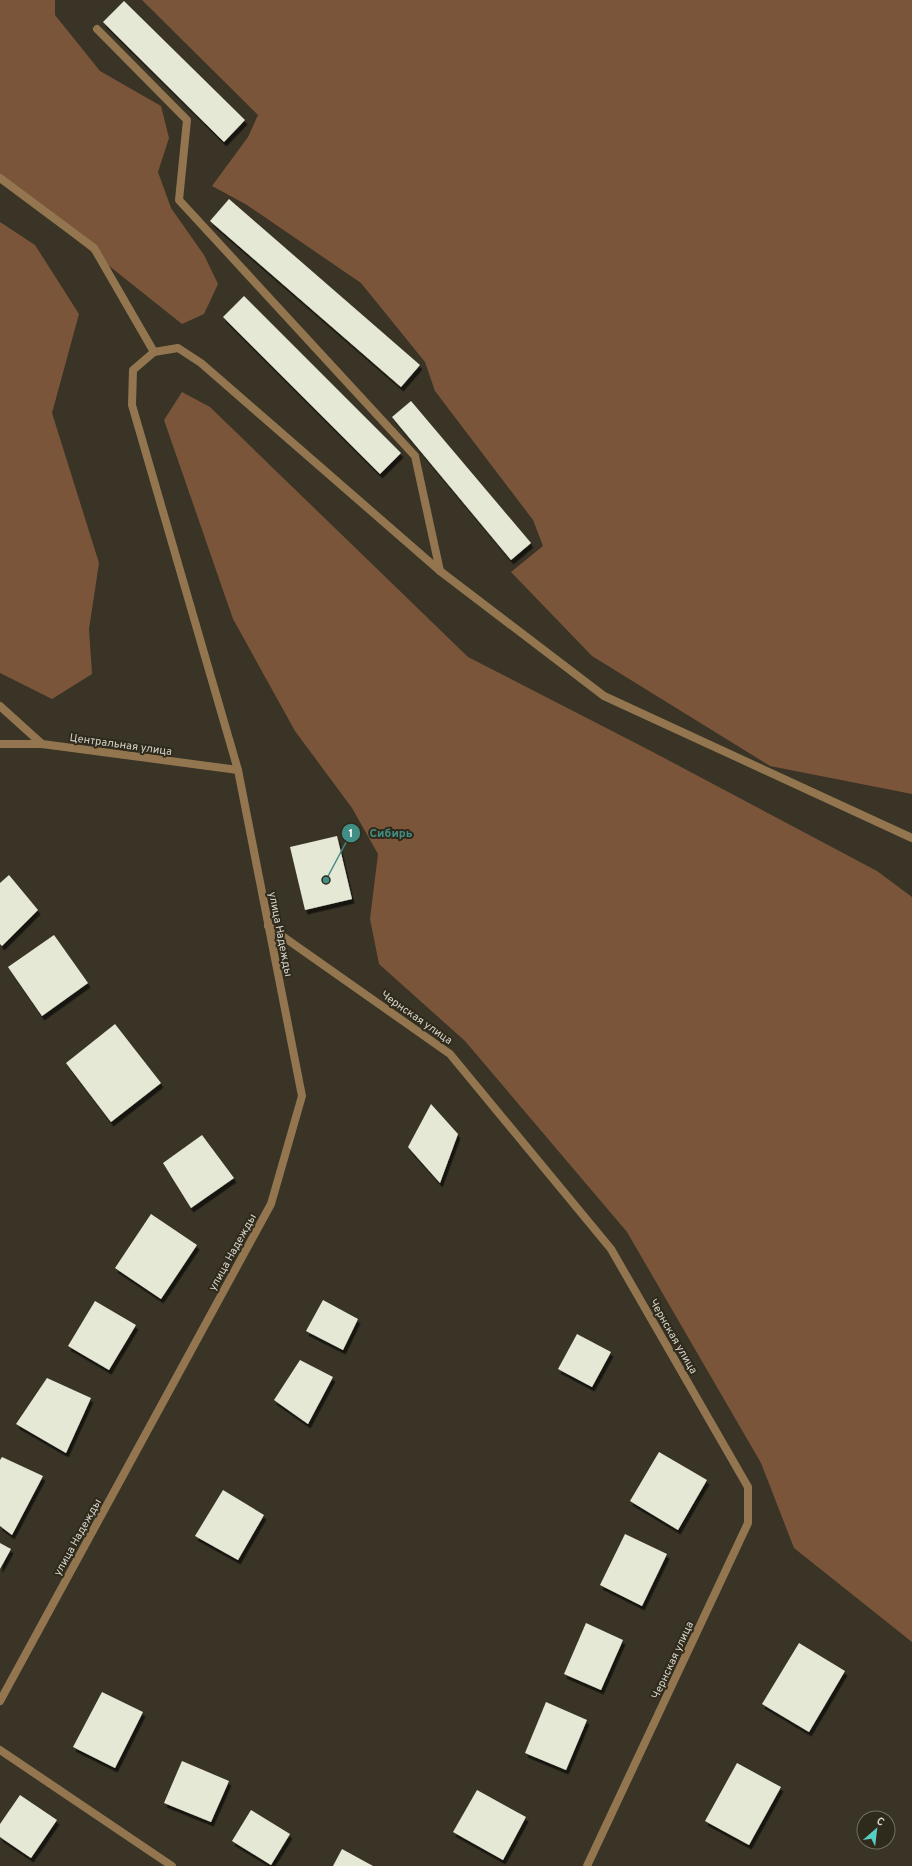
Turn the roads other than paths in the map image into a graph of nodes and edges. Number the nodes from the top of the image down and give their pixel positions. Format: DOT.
graph roads {
  1 [pos="97,29"];
  2 [pos="0,178"];
  3 [pos="154,352"];
  4 [pos="440,571"];
  5 [pos="0,706"];
  6 [pos="0,744"];
  7 [pos="42,744"];
  8 [pos="238,770"];
  9 [pos="912,838"];
  10 [pos="268,926"];
  11 [pos="0,1701"];
  12 [pos="0,1750"];
  13 [pos="172,1866"];
  14 [pos="587,1866"];
  1 -- 4 [label="street"];
  2 -- 3 [label="street"];
  3 -- 4 [label="street"];
  3 -- 8 [label="street, улица Надежды"];
  4 -- 9 [label="street"];
  5 -- 7 [label="street"];
  6 -- 7 [label="street, Центральная улица"];
  7 -- 8 [label="street, Центральная улица"];
  8 -- 10 [label="street, улица Надежды"];
  10 -- 11 [label="street, улица Надежды"];
  10 -- 14 [label="street, Чернская улица"];
  12 -- 13 [label="street"];
}
